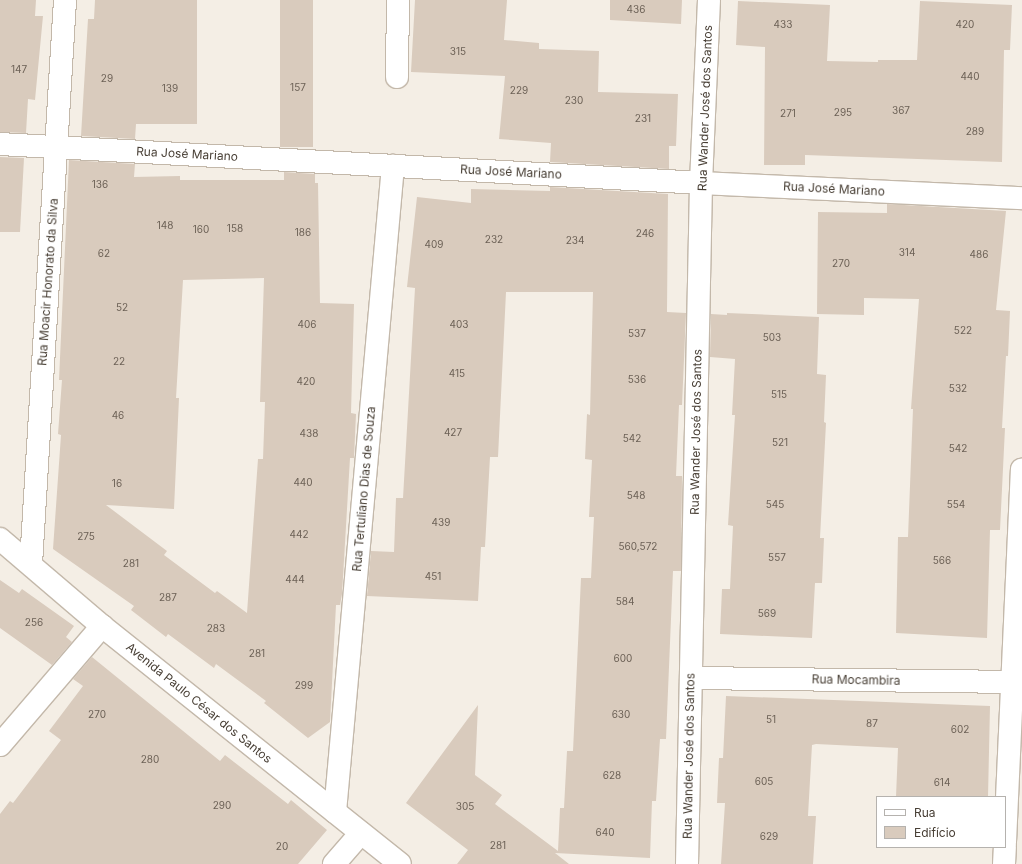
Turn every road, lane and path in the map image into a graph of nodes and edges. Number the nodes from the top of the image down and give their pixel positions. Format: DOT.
graph roads {
  1 [pos="65,0"];
  2 [pos="398,0"];
  3 [pos="709,0"];
  4 [pos="397,77"];
  5 [pos="0,144"];
  6 [pos="56,146"];
  7 [pos="393,166"];
  8 [pos="701,183"];
  9 [pos="1022,198"];
  10 [pos="1022,469"];
  11 [pos="0,539"];
  12 [pos="31,564"];
  13 [pos="102,626"];
  14 [pos="691,678"];
  15 [pos="1017,682"];
  16 [pos="0,745"];
  17 [pos="336,812"];
  18 [pos="1006,829"];
  19 [pos="361,833"];
  20 [pos="1005,848"];
  21 [pos="334,864"];
  22 [pos="400,864"];
  23 [pos="687,864"];
  24 [pos="1004,864"];
  1 -- 6 [label="street, Rua Moacir Honorato da Silva"];
  2 -- 4 [label="street"];
  3 -- 8 [label="street, Rua Wander José dos Santos"];
  5 -- 6 [label="street, Rua José Mariano"];
  6 -- 7 [label="street, Rua José Mariano"];
  6 -- 12 [label="street, Rua Moacir Honorato da Silva"];
  7 -- 8 [label="street, Rua José Mariano"];
  7 -- 17 [label="street, Rua Tertuliano Dias de Souza"];
  8 -- 9 [label="street, Rua José Mariano"];
  8 -- 14 [label="street, Rua Wander José dos Santos"];
  10 -- 15 [label="street"];
  11 -- 12 [label="street, Avenida Paulo César dos Santos"];
  12 -- 13 [label="street, Avenida Paulo César dos Santos"];
  13 -- 16 [label="street"];
  13 -- 17 [label="street, Avenida Paulo César dos Santos"];
  14 -- 15 [label="street, Rua Mocambira"];
  14 -- 23 [label="street, Rua Wander José dos Santos"];
  15 -- 18 [label="street"];
  17 -- 19 [label="street, Avenida Paulo César dos Santos"];
  19 -- 21 [label="street"];
  19 -- 22 [label="street, Avenida Paulo César dos Santos"];
  20 -- 24 [label="street"];
}
